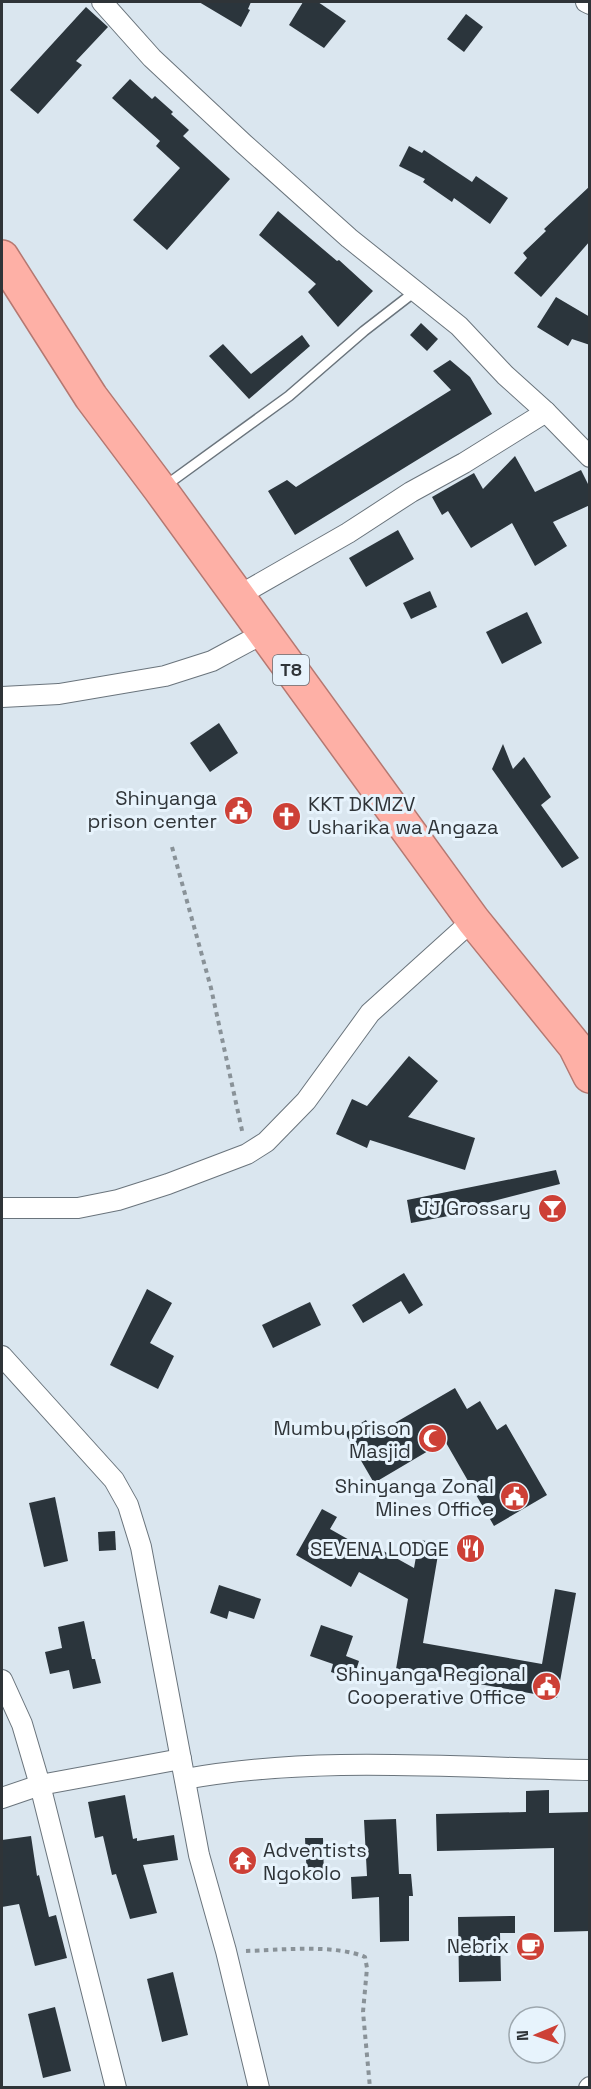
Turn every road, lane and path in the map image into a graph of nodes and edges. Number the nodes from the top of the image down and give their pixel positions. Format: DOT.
graph roads {
  1 [pos="102,2"];
  2 [pos="586,2"];
  3 [pos="590,4"];
  4 [pos="2,256"];
  5 [pos="417,290"];
  6 [pos="546,412"];
  7 [pos="590,457"];
  8 [pos="160,489"];
  9 [pos="238,596"];
  10 [pos="264,633"];
  11 [pos="2,697"];
  12 [pos="172,847"];
  13 [pos="473,920"];
  14 [pos="582,1041"];
  15 [pos="590,1076"];
  16 [pos="247,1154"];
  17 [pos="2,1208"];
  18 [pos="2,1356"];
  19 [pos="2,1680"];
  20 [pos="182,1759"];
  21 [pos="590,1770"];
  22 [pos="185,1779"];
  23 [pos="40,1785"];
  24 [pos="2,1798"];
  25 [pos="226,1951"];
  26 [pos="116,2088"];
  27 [pos="259,2088"];
  28 [pos="370,2088"];
  1 -- 5 [label="street"];
  2 -- 3 [label="street"];
  4 -- 8 [label="highway, T8"];
  5 -- 6 [label="street"];
  5 -- 8 [label="lane"];
  6 -- 7 [label="street"];
  6 -- 9 [label="street"];
  8 -- 9 [label="highway, T8"];
  9 -- 10 [label="highway, T8"];
  10 -- 11 [label="street"];
  10 -- 13 [label="highway, T8"];
  12 -- 16 [label="path"];
  13 -- 14 [label="highway, T8"];
  13 -- 16 [label="street"];
  14 -- 15 [label="highway, T8"];
  16 -- 17 [label="street"];
  18 -- 20 [label="street"];
  19 -- 23 [label="street"];
  20 -- 22 [label="street"];
  20 -- 23 [label="street"];
  21 -- 22 [label="street"];
  22 -- 25 [label="street"];
  23 -- 24 [label="street"];
  23 -- 26 [label="street"];
  25 -- 27 [label="street"];
  25 -- 28 [label="path"];
}
